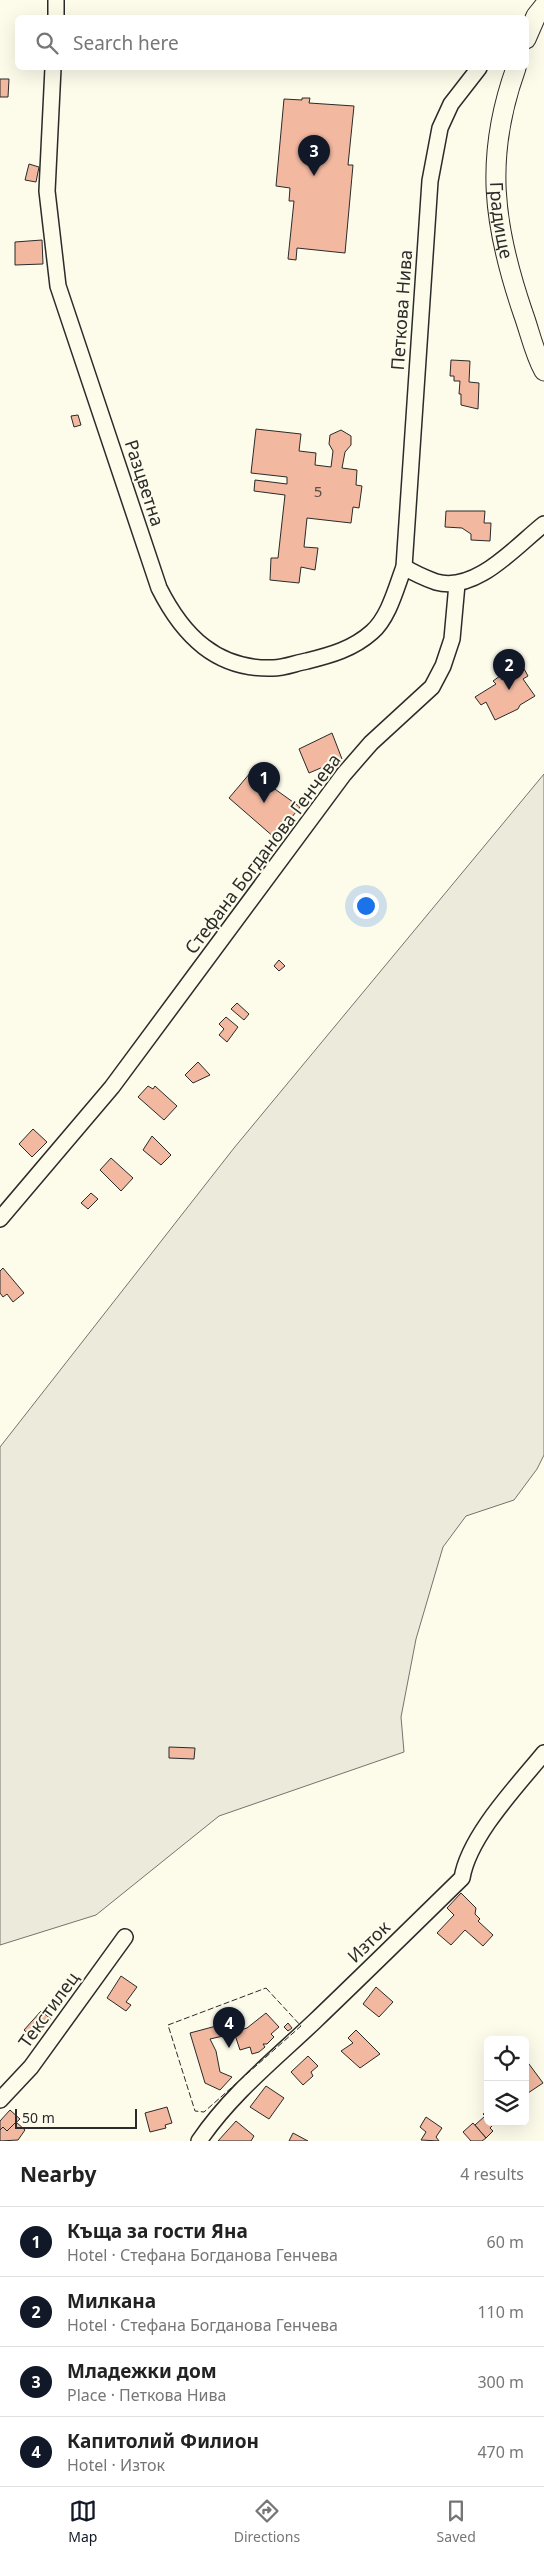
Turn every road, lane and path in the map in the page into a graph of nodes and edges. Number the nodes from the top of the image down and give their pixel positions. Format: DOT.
graph roads {
  1 [pos="56,0"];
  2 [pos="544,6"];
  3 [pos="56,15"];
  4 [pos="529,32"];
  5 [pos="53,70"];
  6 [pos="477,70"];
  7 [pos="515,70"];
  8 [pos="544,371"];
  9 [pos="544,524"];
  10 [pos="404,567"];
  11 [pos="457,584"];
  12 [pos="0,1219"];
  13 [pos="544,1753"];
  14 [pos="125,1937"];
  15 [pos="0,2100"];
  16 [pos="199,2141"];
  1 -- 3 [label="street"];
  2 -- 4 [label="street"];
  5 -- 10 [label="street, Разцветна"];
  6 -- 10 [label="street, Петкова Нива"];
  7 -- 8 [label="street, Градище"];
  9 -- 11 [label="street"];
  10 -- 11 [label="street"];
  11 -- 12 [label="street, Стефана Богданова Генчева"];
  13 -- 16 [label="street, Изток"];
  14 -- 15 [label="street, Текстилец"];
}
